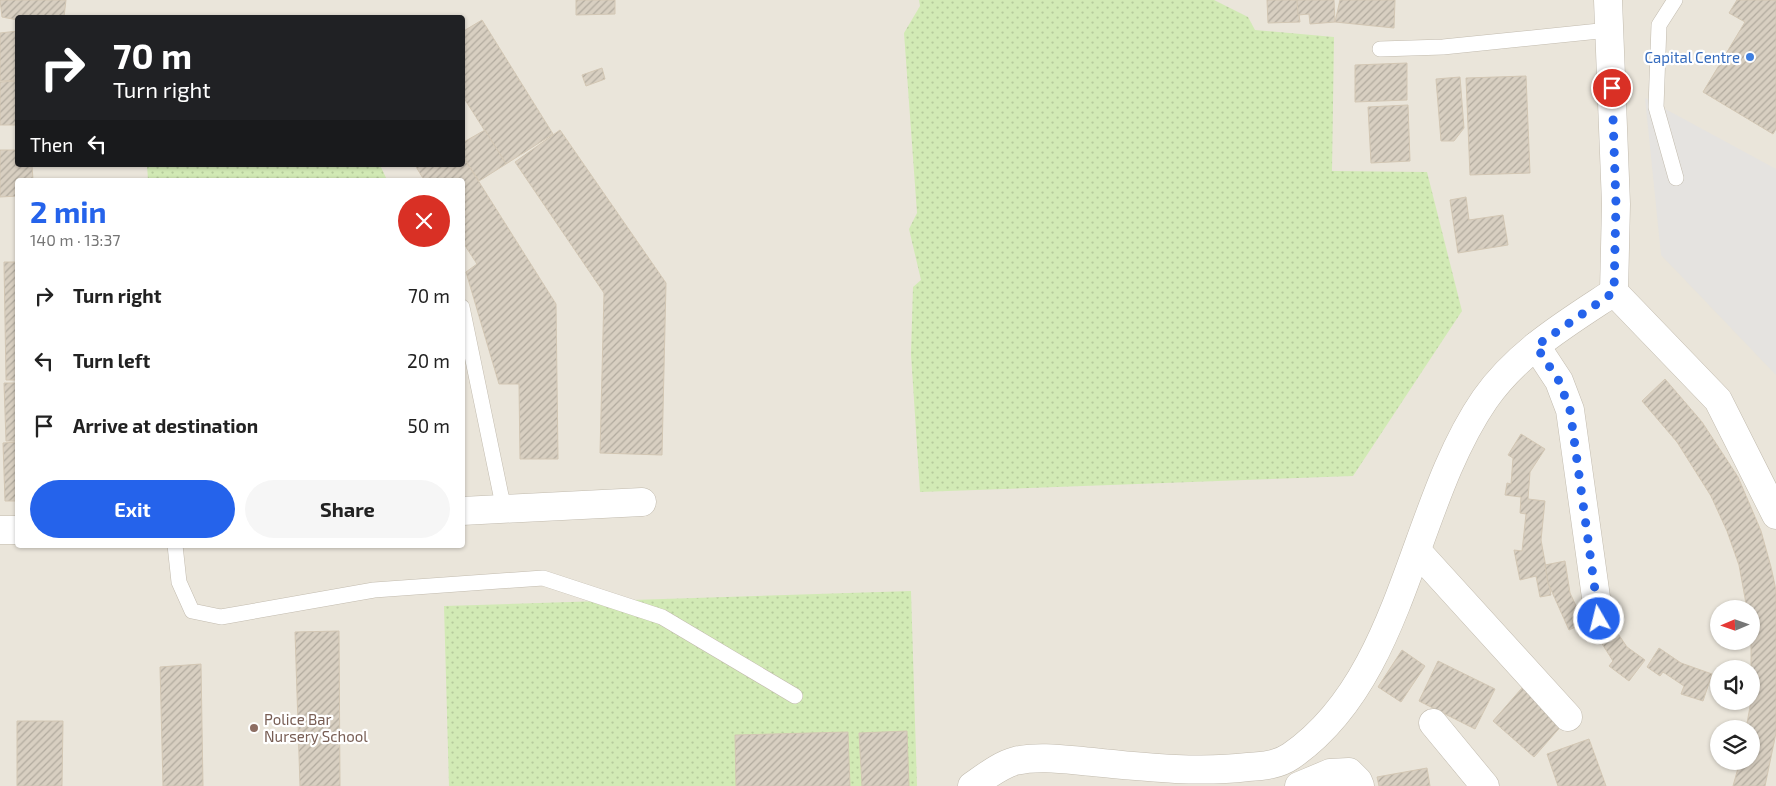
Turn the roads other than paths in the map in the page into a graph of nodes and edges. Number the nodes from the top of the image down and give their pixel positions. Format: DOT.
graph roads {
  1 [pos="1608,0"];
  2 [pos="1675,0"];
  3 [pos="1609,30"];
  4 [pos="1380,49"];
  5 [pos="1676,178"];
  6 [pos="1614,292"];
  7 [pos="465,322"];
  8 [pos="1536,346"];
  9 [pos="642,502"];
  10 [pos="504,510"];
  11 [pos="465,511"];
  12 [pos="1776,515"];
  13 [pos="0,530"];
  14 [pos="15,530"];
  15 [pos="175,548"];
  16 [pos="1417,551"];
  17 [pos="1599,619"];
  18 [pos="795,696"];
  19 [pos="1568,716"];
  20 [pos="1433,723"];
  21 [pos="1276,775"];
  22 [pos="972,786"];
  23 [pos="1299,786"];
  24 [pos="1360,786"];
  25 [pos="1485,786"];
  1 -- 3 [label="street"];
  2 -- 5 [label="lane"];
  3 -- 4 [label="lane"];
  3 -- 6 [label="street"];
  6 -- 8 [label="street"];
  6 -- 12 [label="street"];
  7 -- 10 [label="lane"];
  8 -- 16 [label="street"];
  8 -- 17 [label="street"];
  9 -- 10 [label="street"];
  10 -- 11 [label="street"];
  13 -- 14 [label="street"];
  15 -- 18 [label="lane"];
  16 -- 19 [label="street"];
  16 -- 21 [label="street"];
  20 -- 25 [label="street"];
  21 -- 22 [label="street"];
  23 -- 24 [label="street"];
}
